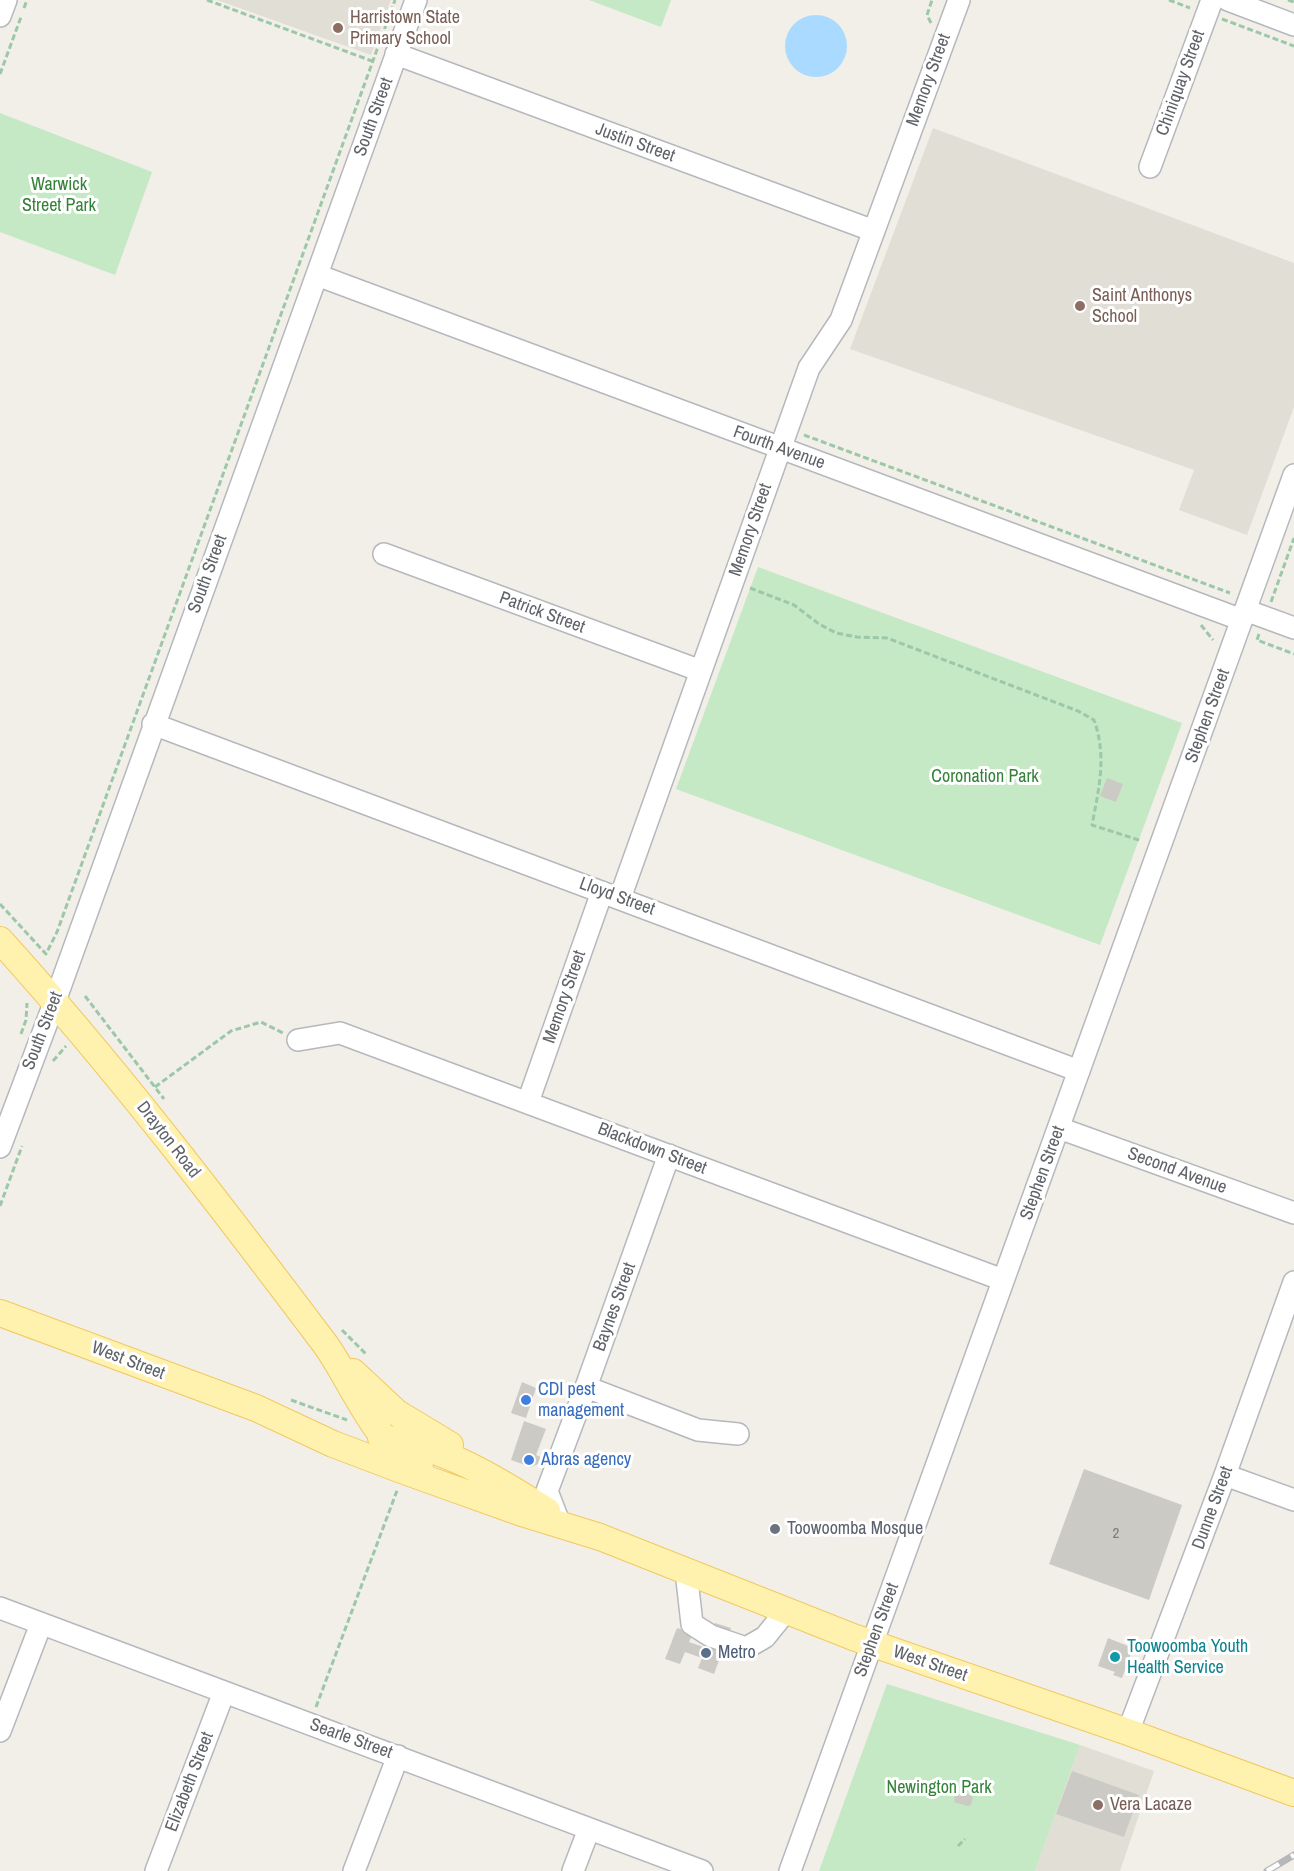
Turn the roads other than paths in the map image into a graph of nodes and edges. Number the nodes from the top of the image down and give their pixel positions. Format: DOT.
graph roads {
  1 [pos="6,0"];
  2 [pos="416,0"];
  3 [pos="958,0"];
  4 [pos="1228,0"];
  5 [pos="1209,7"];
  6 [pos="0,16"];
  7 [pos="1294,25"];
  8 [pos="387,61"];
  9 [pos="1150,167"];
  10 [pos="874,231"];
  11 [pos="317,275"];
  12 [pos="779,448"];
  13 [pos="1294,475"];
  14 [pos="384,554"];
  15 [pos="1251,616"];
  16 [pos="1294,628"];
  17 [pos="701,671"];
  18 [pos="153,724"];
  19 [pos="611,895"];
  20 [pos="0,940"];
  21 [pos="55,1001"];
  22 [pos="298,1040"];
  23 [pos="1079,1071"];
  24 [pos="528,1102"];
  25 [pos="1059,1128"];
  26 [pos="0,1147"];
  27 [pos="669,1155"];
  28 [pos="1294,1213"];
  29 [pos="1003,1280"];
  30 [pos="1294,1282"];
  31 [pos="0,1313"];
  32 [pos="327,1346"];
  33 [pos="586,1388"];
  34 [pos="256,1408"];
  35 [pos="738,1434"];
  36 [pos="387,1439"];
  37 [pos="487,1474"];
  38 [pos="1225,1475"];
  39 [pos="547,1491"];
  40 [pos="1294,1500"];
  41 [pos="517,1501"];
  42 [pos="563,1522"];
  43 [pos="686,1571"];
  44 [pos="0,1608"];
  45 [pos="786,1611"];
  46 [pos="41,1624"];
  47 [pos="872,1644"];
  48 [pos="224,1692"];
  49 [pos="0,1731"];
  50 [pos="1128,1732"];
  51 [pos="398,1756"];
  52 [pos="1294,1793"];
  53 [pos="589,1829"];
  54 [pos="156,1871"];
  55 [pos="354,1871"];
  56 [pos="573,1871"];
  57 [pos="702,1871"];
  58 [pos="790,1871"];
  1 -- 6 [label="street"];
  2 -- 8 [label="street, South Street"];
  3 -- 10 [label="street, Memory Street"];
  4 -- 7 [label="street"];
  5 -- 9 [label="street, Chiniquay Street"];
  8 -- 10 [label="street, Justin Street"];
  8 -- 11 [label="street, South Street"];
  10 -- 12 [label="street, Memory Street"];
  11 -- 12 [label="street, Fourth Avenue"];
  11 -- 18 [label="street, South Street"];
  12 -- 15 [label="street, Fourth Avenue"];
  12 -- 17 [label="street, Memory Street"];
  13 -- 15 [label="street, Stephen Street"];
  14 -- 17 [label="street, Patrick Street"];
  15 -- 16 [label="street, Fourth Avenue"];
  15 -- 23 [label="street, Stephen Street"];
  17 -- 19 [label="street, Memory Street"];
  18 -- 19 [label="street, Lloyd Street"];
  18 -- 21 [label="street, South Street"];
  19 -- 23 [label="street, Lloyd Street"];
  19 -- 24 [label="street, Memory Street"];
  20 -- 21 [label="main road, Drayton Road"];
  21 -- 26 [label="street, South Street"];
  21 -- 32 [label="main road, Drayton Road"];
  22 -- 24 [label="street, Blackdown Street"];
  23 -- 25 [label="street, Stephen Street"];
  24 -- 27 [label="street, Blackdown Street"];
  25 -- 28 [label="street, Second Avenue"];
  25 -- 29 [label="street, Stephen Street"];
  27 -- 29 [label="street, Blackdown Street"];
  27 -- 33 [label="street, Baynes Street"];
  29 -- 47 [label="street, Stephen Street"];
  30 -- 38 [label="street, Dunne Street"];
  31 -- 34 [label="main road, West Street"];
  32 -- 36 [label="main road"];
  32 -- 37 [label="main road"];
  33 -- 35 [label="street"];
  33 -- 39 [label="street, Baynes Street"];
  34 -- 36 [label="main road"];
  34 -- 41 [label="main road"];
  36 -- 37 [label="main road"];
  36 -- 41 [label="main road"];
  37 -- 41 [label="main road"];
  38 -- 40 [label="street"];
  38 -- 50 [label="street, Dunne Street"];
  39 -- 41 [label="street"];
  39 -- 42 [label="street"];
  41 -- 42 [label="main road, West Street"];
  42 -- 43 [label="main road, West Street"];
  43 -- 45 [label="main road, West Street"];
  43 -- 45 [label="street"];
  44 -- 46 [label="street, Searle Street"];
  45 -- 47 [label="main road, West Street"];
  46 -- 48 [label="street, Searle Street"];
  46 -- 49 [label="street"];
  47 -- 50 [label="main road, West Street"];
  47 -- 58 [label="street, Stephen Street"];
  48 -- 51 [label="street, Searle Street"];
  48 -- 54 [label="street, Elizabeth Street"];
  50 -- 52 [label="main road, West Street"];
  51 -- 53 [label="street, Searle Street"];
  51 -- 55 [label="street"];
  53 -- 56 [label="street"];
  53 -- 57 [label="street, Searle Street"];
}
